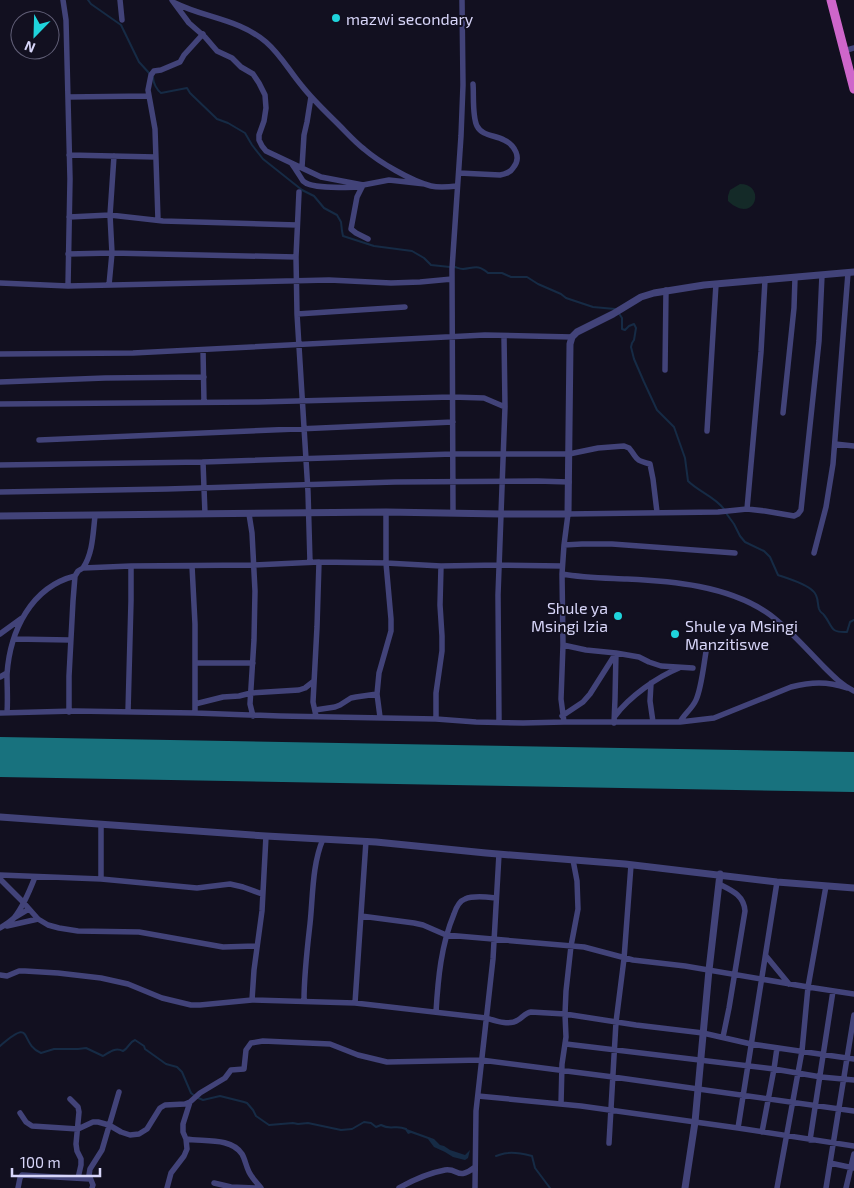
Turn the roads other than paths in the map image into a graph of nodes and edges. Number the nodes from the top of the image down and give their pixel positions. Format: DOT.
graph roads {
  1 [pos="63,0"];
  2 [pos="120,0"];
  3 [pos="172,0"];
  4 [pos="462,0"];
  5 [pos="831,0"];
  6 [pos="122,20"];
  7 [pos="203,34"];
  8 [pos="854,48"];
  9 [pos="844,51"];
  10 [pos="473,84"];
  11 [pos="854,89"];
  12 [pos="149,96"];
  13 [pos="68,97"];
  14 [pos="311,97"];
  15 [pos="69,155"];
  16 [pos="114,156"];
  17 [pos="155,157"];
  18 [pos="291,162"];
  19 [pos="302,168"];
  20 [pos="459,173"];
  21 [pos="425,184"];
  22 [pos="363,186"];
  23 [pos="457,186"];
  24 [pos="299,192"];
  25 [pos="110,215"];
  26 [pos="69,217"];
  27 [pos="158,220"];
  28 [pos="297,225"];
  29 [pos="368,239"];
  30 [pos="68,254"];
  31 [pos="112,254"];
  32 [pos="296,257"];
  33 [pos="851,272"];
  34 [pos="822,275"];
  35 [pos="795,278"];
  36 [pos="452,279"];
  37 [pos="765,280"];
  38 [pos="297,281"];
  39 [pos="0,283"];
  40 [pos="716,284"];
  41 [pos="109,285"];
  42 [pos="68,286"];
  43 [pos="666,290"];
  44 [pos="405,307"];
  45 [pos="297,314"];
  46 [pos="504,336"];
  47 [pos="452,337"];
  48 [pos="572,337"];
  49 [pos="300,345"];
  50 [pos="202,350"];
  51 [pos="0,354"];
  52 [pos="665,370"];
  53 [pos="204,377"];
  54 [pos="0,382"];
  55 [pos="452,397"];
  56 [pos="303,400"];
  57 [pos="204,402"];
  58 [pos="0,404"];
  59 [pos="505,408"];
  60 [pos="783,413"];
  61 [pos="453,422"];
  62 [pos="304,428"];
  63 [pos="706,431"];
  64 [pos="39,440"];
  65 [pos="835,444"];
  66 [pos="854,446"];
  67 [pos="504,453"];
  68 [pos="453,454"];
  69 [pos="569,454"];
  70 [pos="306,459"];
  71 [pos="203,462"];
  72 [pos="0,465"];
  73 [pos="453,481"];
  74 [pos="503,481"];
  75 [pos="569,482"];
  76 [pos="307,484"];
  77 [pos="204,488"];
  78 [pos="0,492"];
  79 [pos="747,510"];
  80 [pos="386,512"];
  81 [pos="657,512"];
  82 [pos="309,513"];
  83 [pos="453,513"];
  84 [pos="205,514"];
  85 [pos="249,514"];
  86 [pos="501,514"];
  87 [pos="568,514"];
  88 [pos="0,516"];
  89 [pos="95,516"];
  90 [pos="564,545"];
  91 [pos="735,553"];
  92 [pos="814,553"];
  93 [pos="310,562"];
  94 [pos="319,562"];
  95 [pos="386,563"];
  96 [pos="254,564"];
  97 [pos="499,565"];
  98 [pos="131,566"];
  99 [pos="192,566"];
  100 [pos="442,566"];
  101 [pos="562,566"];
  102 [pos="83,568"];
  103 [pos="562,574"];
  104 [pos="75,576"];
  105 [pos="22,618"];
  106 [pos="0,634"];
  107 [pos="14,638"];
  108 [pos="70,640"];
  109 [pos="563,645"];
  110 [pos="706,646"];
  111 [pos="616,653"];
  112 [pos="195,663"];
  113 [pos="253,663"];
  114 [pos="681,667"];
  115 [pos="693,668"];
  116 [pos="7,673"];
  117 [pos="0,677"];
  118 [pos="314,681"];
  119 [pos="651,683"];
  120 [pos="847,688"];
  121 [pos="854,691"];
  122 [pos="251,693"];
  123 [pos="377,694"];
  124 [pos="195,704"];
  125 [pos="69,712"];
  126 [pos="128,712"];
  127 [pos="0,713"];
  128 [pos="7,713"];
  129 [pos="195,713"];
  130 [pos="316,713"];
  131 [pos="253,716"];
  132 [pos="380,717"];
  133 [pos="436,719"];
  134 [pos="563,719"];
  135 [pos="614,720"];
  136 [pos="499,722"];
  137 [pos="653,722"];
  138 [pos="680,722"];
  139 [pos="0,816"];
  140 [pos="101,825"];
  141 [pos="266,836"];
  142 [pos="323,839"];
  143 [pos="366,841"];
  144 [pos="499,854"];
  145 [pos="573,860"];
  146 [pos="631,865"];
  147 [pos="720,874"];
  148 [pos="0,875"];
  149 [pos="35,877"];
  150 [pos="0,879"];
  151 [pos="101,879"];
  152 [pos="777,882"];
  153 [pos="718,884"];
  154 [pos="826,886"];
  155 [pos="854,888"];
  156 [pos="262,894"];
  157 [pos="496,898"];
  158 [pos="23,902"];
  159 [pos="29,909"];
  160 [pos="361,916"];
  161 [pos="38,919"];
  162 [pos="13,920"];
  163 [pos="0,928"];
  164 [pos="446,935"];
  165 [pos="493,940"];
  166 [pos="256,946"];
  167 [pos="570,946"];
  168 [pos="766,956"];
  169 [pos="624,958"];
  170 [pos="709,970"];
  171 [pos="0,975"];
  172 [pos="734,975"];
  173 [pos="762,980"];
  174 [pos="789,984"];
  175 [pos="808,988"];
  176 [pos="833,991"];
  177 [pos="854,994"];
  178 [pos="252,1000"];
  179 [pos="304,1001"];
  180 [pos="355,1003"];
  181 [pos="436,1012"];
  182 [pos="565,1014"];
  183 [pos="854,1015"];
  184 [pos="486,1018"];
  185 [pos="616,1022"];
  186 [pos="703,1033"];
  187 [pos="723,1037"];
  188 [pos="566,1044"];
  189 [pos="751,1044"];
  190 [pos="777,1048"];
  191 [pos="614,1050"];
  192 [pos="802,1051"];
  193 [pos="824,1055"];
  194 [pos="846,1058"];
  195 [pos="854,1059"];
  196 [pos="481,1060"];
  197 [pos="701,1060"];
  198 [pos="748,1066"];
  199 [pos="774,1069"];
  200 [pos="562,1070"];
  201 [pos="798,1073"];
  202 [pos="613,1077"];
  203 [pos="821,1077"];
  204 [pos="843,1079"];
  205 [pos="854,1080"];
  206 [pos="697,1089"];
  207 [pos="119,1092"];
  208 [pos="743,1095"];
  209 [pos="478,1096"];
  210 [pos="768,1098"];
  211 [pos="70,1099"];
  212 [pos="190,1102"];
  213 [pos="793,1102"];
  214 [pos="560,1104"];
  215 [pos="816,1106"];
  216 [pos="839,1109"];
  217 [pos="610,1110"];
  218 [pos="854,1111"];
  219 [pos="20,1113"];
  220 [pos="695,1122"];
  221 [pos="109,1124"];
  222 [pos="738,1128"];
  223 [pos="78,1129"];
  224 [pos="762,1132"];
  225 [pos="787,1136"];
  226 [pos="186,1139"];
  227 [pos="810,1140"];
  228 [pos="609,1142"];
  229 [pos="833,1144"];
  230 [pos="854,1146"];
  231 [pos="854,1154"];
  232 [pos="830,1163"];
  233 [pos="475,1167"];
  234 [pos="853,1167"];
  235 [pos="78,1178"];
  236 [pos="90,1179"];
  237 [pos="214,1183"];
  238 [pos="18,1188"];
  239 [pos="92,1188"];
  240 [pos="167,1188"];
  241 [pos="255,1188"];
  242 [pos="261,1188"];
  243 [pos="399,1188"];
  244 [pos="475,1188"];
  245 [pos="684,1188"];
  246 [pos="777,1188"];
  247 [pos="826,1188"];
  248 [pos="846,1188"];
  1 -- 13 [label="street"];
  2 -- 6 [label="street"];
  3 -- 7 [label="street"];
  3 -- 14 [label="street"];
  4 -- 20 [label="street"];
  5 -- 9 [label="highway"];
  7 -- 12 [label="street"];
  7 -- 18 [label="street"];
  8 -- 9 [label="street"];
  9 -- 11 [label="highway"];
  10 -- 20 [label="street"];
  12 -- 13 [label="street"];
  12 -- 17 [label="street"];
  13 -- 15 [label="street"];
  14 -- 19 [label="street"];
  14 -- 21 [label="street"];
  15 -- 16 [label="street"];
  15 -- 26 [label="street"];
  16 -- 17 [label="street"];
  16 -- 25 [label="street"];
  17 -- 27 [label="street"];
  18 -- 19 [label="street"];
  18 -- 22 [label="street"];
  19 -- 22 [label="street"];
  20 -- 23 [label="street"];
  21 -- 22 [label="street"];
  21 -- 23 [label="street"];
  22 -- 29 [label="street"];
  23 -- 36 [label="street"];
  24 -- 28 [label="street"];
  25 -- 26 [label="street"];
  25 -- 27 [label="street"];
  25 -- 31 [label="street"];
  26 -- 30 [label="street"];
  27 -- 28 [label="street"];
  28 -- 32 [label="street"];
  30 -- 31 [label="street"];
  30 -- 42 [label="street"];
  31 -- 32 [label="street"];
  31 -- 41 [label="street"];
  32 -- 38 [label="street"];
  33 -- 34 [label="street"];
  33 -- 65 [label="street"];
  34 -- 35 [label="street"];
  34 -- 79 [label="street"];
  35 -- 37 [label="street"];
  35 -- 60 [label="street"];
  36 -- 38 [label="street"];
  36 -- 47 [label="street"];
  37 -- 40 [label="street"];
  37 -- 79 [label="street"];
  38 -- 41 [label="street"];
  38 -- 45 [label="street"];
  39 -- 42 [label="street"];
  40 -- 43 [label="street"];
  40 -- 63 [label="street"];
  41 -- 42 [label="street"];
  43 -- 48 [label="street"];
  43 -- 52 [label="street"];
  44 -- 45 [label="street"];
  45 -- 49 [label="street"];
  46 -- 47 [label="street"];
  46 -- 48 [label="street"];
  46 -- 59 [label="street"];
  47 -- 49 [label="street"];
  47 -- 55 [label="street"];
  48 -- 69 [label="street"];
  49 -- 50 [label="street"];
  49 -- 56 [label="street"];
  50 -- 51 [label="street"];
  50 -- 53 [label="street"];
  53 -- 54 [label="street"];
  53 -- 57 [label="street"];
  55 -- 56 [label="street"];
  55 -- 59 [label="street"];
  55 -- 61 [label="street"];
  56 -- 57 [label="street"];
  56 -- 62 [label="street"];
  57 -- 58 [label="street"];
  59 -- 67 [label="street"];
  61 -- 62 [label="street"];
  61 -- 68 [label="street"];
  62 -- 64 [label="street"];
  62 -- 70 [label="street"];
  65 -- 66 [label="street"];
  65 -- 92 [label="street"];
  67 -- 68 [label="street"];
  67 -- 69 [label="street"];
  67 -- 74 [label="street"];
  68 -- 70 [label="street"];
  68 -- 73 [label="street"];
  69 -- 75 [label="street"];
  69 -- 81 [label="street"];
  70 -- 71 [label="street"];
  70 -- 76 [label="street"];
  71 -- 72 [label="street"];
  71 -- 77 [label="street"];
  73 -- 74 [label="street"];
  73 -- 76 [label="street"];
  73 -- 83 [label="street"];
  74 -- 75 [label="street"];
  74 -- 86 [label="street"];
  75 -- 87 [label="street"];
  76 -- 77 [label="street"];
  76 -- 82 [label="street"];
  77 -- 78 [label="street"];
  77 -- 84 [label="street"];
  79 -- 81 [label="street"];
  80 -- 82 [label="street"];
  80 -- 83 [label="street"];
  80 -- 95 [label="street"];
  81 -- 87 [label="street"];
  82 -- 85 [label="street"];
  82 -- 93 [label="street"];
  83 -- 86 [label="street"];
  84 -- 85 [label="street"];
  84 -- 89 [label="street"];
  85 -- 96 [label="street"];
  86 -- 87 [label="street"];
  86 -- 97 [label="street"];
  87 -- 90 [label="street"];
  88 -- 89 [label="street"];
  89 -- 102 [label="street"];
  90 -- 91 [label="street"];
  90 -- 101 [label="street"];
  93 -- 94 [label="street"];
  93 -- 96 [label="street"];
  94 -- 95 [label="street"];
  94 -- 118 [label="street"];
  95 -- 100 [label="street"];
  95 -- 123 [label="street"];
  96 -- 99 [label="street"];
  96 -- 113 [label="street"];
  97 -- 100 [label="street"];
  97 -- 101 [label="street"];
  97 -- 136 [label="street"];
  98 -- 99 [label="street"];
  98 -- 102 [label="street"];
  98 -- 126 [label="street"];
  99 -- 112 [label="street"];
  100 -- 133 [label="street"];
  101 -- 103 [label="street"];
  102 -- 104 [label="street"];
  103 -- 109 [label="street"];
  103 -- 120 [label="street"];
  104 -- 105 [label="street"];
  104 -- 108 [label="street"];
  105 -- 106 [label="street"];
  105 -- 107 [label="street"];
  107 -- 108 [label="street"];
  107 -- 116 [label="street"];
  108 -- 125 [label="street"];
  109 -- 111 [label="street"];
  109 -- 134 [label="street"];
  110 -- 138 [label="street"];
  111 -- 114 [label="street"];
  111 -- 134 [label="street"];
  111 -- 135 [label="street"];
  112 -- 113 [label="street"];
  112 -- 124 [label="street"];
  113 -- 122 [label="street"];
  114 -- 115 [label="street"];
  114 -- 119 [label="street"];
  116 -- 117 [label="street"];
  116 -- 128 [label="street"];
  118 -- 122 [label="street"];
  118 -- 130 [label="street"];
  119 -- 135 [label="street"];
  119 -- 137 [label="street"];
  120 -- 121 [label="street"];
  120 -- 138 [label="street"];
  122 -- 124 [label="street"];
  122 -- 131 [label="street"];
  123 -- 130 [label="street"];
  123 -- 132 [label="street"];
  124 -- 129 [label="street"];
  125 -- 126 [label="street"];
  125 -- 128 [label="street"];
  126 -- 129 [label="street"];
  127 -- 128 [label="street"];
  129 -- 131 [label="street"];
  130 -- 131 [label="street"];
  130 -- 132 [label="street"];
  132 -- 133 [label="street"];
  133 -- 136 [label="street"];
  134 -- 135 [label="street"];
  134 -- 136 [label="street"];
  135 -- 137 [label="street"];
  137 -- 138 [label="street"];
  139 -- 140 [label="street"];
  140 -- 141 [label="street"];
  140 -- 151 [label="street"];
  141 -- 142 [label="street"];
  141 -- 156 [label="street"];
  142 -- 143 [label="street"];
  142 -- 179 [label="street"];
  143 -- 144 [label="street"];
  143 -- 160 [label="street"];
  144 -- 145 [label="street"];
  144 -- 157 [label="street"];
  145 -- 146 [label="street"];
  145 -- 167 [label="street"];
  146 -- 147 [label="street"];
  146 -- 169 [label="street"];
  147 -- 152 [label="street"];
  147 -- 153 [label="street"];
  148 -- 149 [label="street"];
  149 -- 151 [label="street"];
  149 -- 158 [label="street"];
  150 -- 158 [label="street"];
  151 -- 156 [label="street"];
  152 -- 154 [label="street"];
  152 -- 168 [label="street"];
  153 -- 170 [label="street"];
  153 -- 172 [label="street"];
  154 -- 155 [label="street"];
  154 -- 175 [label="street"];
  156 -- 166 [label="street"];
  157 -- 164 [label="street"];
  157 -- 165 [label="street"];
  158 -- 159 [label="street"];
  158 -- 162 [label="street"];
  159 -- 161 [label="street"];
  159 -- 162 [label="street"];
  160 -- 164 [label="street"];
  160 -- 180 [label="street"];
  161 -- 163 [label="street"];
  161 -- 166 [label="street"];
  162 -- 163 [label="street"];
  164 -- 165 [label="street"];
  164 -- 181 [label="street"];
  165 -- 167 [label="street"];
  165 -- 184 [label="street"];
  166 -- 178 [label="street"];
  167 -- 169 [label="street"];
  167 -- 182 [label="street"];
  168 -- 173 [label="street"];
  168 -- 174 [label="street"];
  169 -- 170 [label="street"];
  169 -- 185 [label="street"];
  170 -- 172 [label="street"];
  170 -- 186 [label="street"];
  171 -- 178 [label="street"];
  172 -- 173 [label="street"];
  172 -- 187 [label="street"];
  173 -- 174 [label="street"];
  173 -- 189 [label="street"];
  174 -- 175 [label="street"];
  175 -- 176 [label="street"];
  175 -- 192 [label="street"];
  176 -- 177 [label="street"];
  176 -- 193 [label="street"];
  178 -- 179 [label="street"];
  179 -- 180 [label="street"];
  180 -- 181 [label="street"];
  181 -- 184 [label="street"];
  182 -- 184 [label="street"];
  182 -- 185 [label="street"];
  182 -- 188 [label="street"];
  183 -- 194 [label="street"];
  184 -- 196 [label="street"];
  185 -- 186 [label="street"];
  185 -- 191 [label="street"];
  186 -- 187 [label="street"];
  186 -- 197 [label="street"];
  187 -- 189 [label="street"];
  188 -- 191 [label="street"];
  188 -- 200 [label="street"];
  189 -- 190 [label="street"];
  189 -- 198 [label="street"];
  190 -- 192 [label="street"];
  190 -- 199 [label="street"];
  191 -- 197 [label="street"];
  191 -- 202 [label="street"];
  192 -- 193 [label="street"];
  192 -- 201 [label="street"];
  193 -- 194 [label="street"];
  193 -- 203 [label="street"];
  194 -- 195 [label="street"];
  194 -- 204 [label="street"];
  196 -- 200 [label="street"];
  196 -- 209 [label="street"];
  196 -- 212 [label="street"];
  197 -- 198 [label="street"];
  197 -- 206 [label="street"];
  198 -- 199 [label="street"];
  198 -- 208 [label="street"];
  199 -- 201 [label="street"];
  199 -- 210 [label="street"];
  200 -- 202 [label="street"];
  200 -- 214 [label="street"];
  201 -- 203 [label="street"];
  201 -- 213 [label="street"];
  202 -- 206 [label="street"];
  202 -- 217 [label="street"];
  203 -- 204 [label="street"];
  203 -- 215 [label="street"];
  204 -- 205 [label="street"];
  204 -- 216 [label="street"];
  206 -- 208 [label="street"];
  206 -- 220 [label="street"];
  207 -- 221 [label="street"];
  208 -- 210 [label="street"];
  208 -- 222 [label="street"];
  209 -- 214 [label="street"];
  209 -- 233 [label="street"];
  210 -- 213 [label="street"];
  210 -- 224 [label="street"];
  211 -- 223 [label="street"];
  212 -- 221 [label="street"];
  212 -- 226 [label="street"];
  213 -- 215 [label="street"];
  213 -- 225 [label="street"];
  214 -- 217 [label="street"];
  215 -- 216 [label="street"];
  215 -- 227 [label="street"];
  216 -- 218 [label="street"];
  216 -- 229 [label="street"];
  217 -- 220 [label="street"];
  217 -- 228 [label="street"];
  219 -- 223 [label="street"];
  220 -- 222 [label="street"];
  220 -- 245 [label="street"];
  221 -- 223 [label="street"];
  221 -- 236 [label="street"];
  222 -- 224 [label="street"];
  223 -- 235 [label="street"];
  224 -- 225 [label="street"];
  225 -- 227 [label="street"];
  225 -- 246 [label="street"];
  226 -- 240 [label="street"];
  226 -- 242 [label="street"];
  227 -- 229 [label="street"];
  229 -- 230 [label="street"];
  229 -- 232 [label="street"];
  231 -- 234 [label="street"];
  232 -- 234 [label="street"];
  232 -- 247 [label="street"];
  233 -- 243 [label="street"];
  233 -- 244 [label="street"];
  234 -- 248 [label="street"];
  235 -- 236 [label="street"];
  235 -- 238 [label="street"];
  236 -- 239 [label="street"];
  237 -- 241 [label="street"];
}
